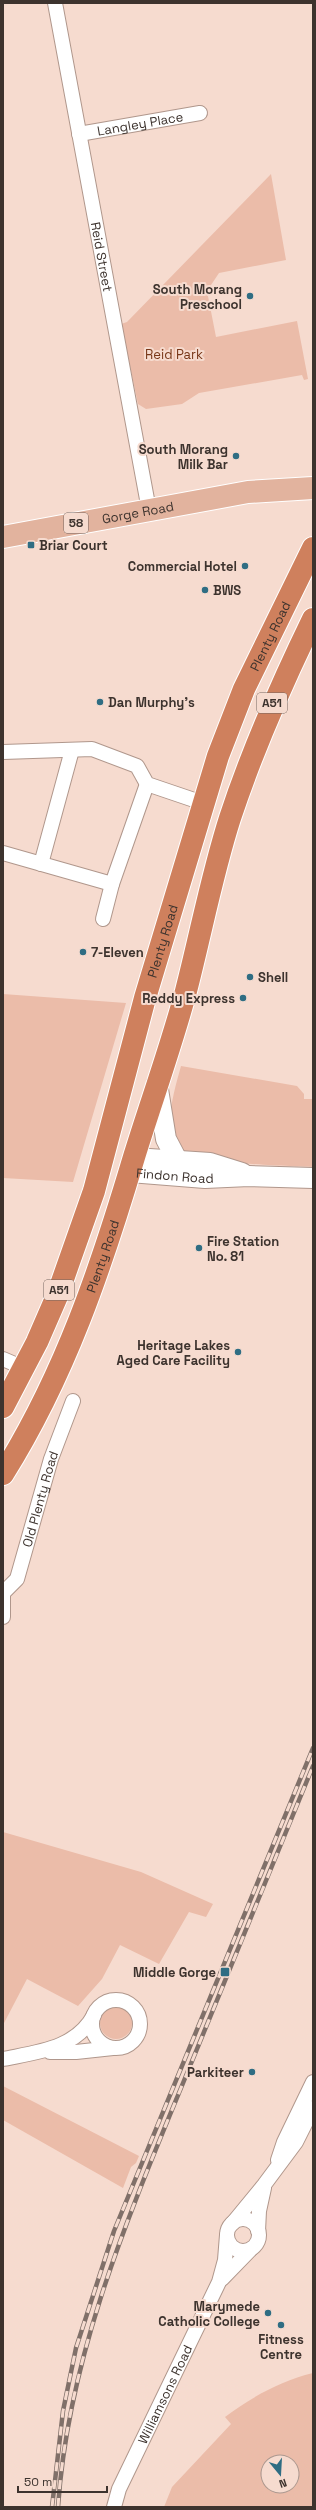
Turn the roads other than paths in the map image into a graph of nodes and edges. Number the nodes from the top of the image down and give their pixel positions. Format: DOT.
graph roads {
  1 [pos="55,3"];
  2 [pos="200,112"];
  3 [pos="80,134"];
  4 [pos="313,473"];
  5 [pos="313,488"];
  6 [pos="248,492"];
  7 [pos="149,510"];
  8 [pos="3,537"];
  9 [pos="313,548"];
  10 [pos="313,619"];
  11 [pos="72,750"];
  12 [pos="3,752"];
  13 [pos="147,784"];
  14 [pos="203,802"];
  15 [pos="3,853"];
  16 [pos="41,864"];
  17 [pos="112,884"];
  18 [pos="104,919"];
  19 [pos="157,1083"];
  20 [pos="102,1160"];
  21 [pos="177,1160"];
  22 [pos="132,1165"];
  23 [pos="249,1176"];
  24 [pos="313,1178"];
  25 [pos="3,1358"];
  26 [pos="24,1368"];
  27 [pos="73,1401"];
  28 [pos="3,1407"];
  29 [pos="4,1475"];
  30 [pos="3,1592"];
  31 [pos="3,1617"];
  32 [pos="94,2014"];
  33 [pos="118,2047"];
  34 [pos="44,2051"];
  35 [pos="3,2059"];
  36 [pos="313,2082"];
  37 [pos="310,2114"];
  38 [pos="276,2165"];
  39 [pos="264,2186"];
  40 [pos="230,2230"];
  41 [pos="258,2231"];
  42 [pos="250,2249"];
  43 [pos="219,2282"];
  44 [pos="114,2507"];
  1 -- 3 [label="street, Reid Street"];
  2 -- 3 [label="street, Langley Place"];
  3 -- 7 [label="street, Reid Street"];
  4 -- 6 [label="main road, Gorge Road / 58"];
  5 -- 6 [label="main road, Gorge Road / 58"];
  6 -- 7 [label="main road, Gorge Road / 58"];
  7 -- 8 [label="main road, Gorge Road / 58"];
  9 -- 14 [label="highway, Plenty Road / A51"];
  10 -- 19 [label="highway, Plenty Road / A51"];
  11 -- 12 [label="street"];
  11 -- 13 [label="street"];
  11 -- 16 [label="street"];
  13 -- 14 [label="street"];
  13 -- 17 [label="street"];
  14 -- 20 [label="highway, Plenty Road / A51"];
  15 -- 16 [label="street"];
  16 -- 17 [label="street"];
  17 -- 18 [label="street"];
  19 -- 21 [label="street"];
  19 -- 22 [label="highway, Plenty Road / A51"];
  20 -- 22 [label="highway, Findon Road"];
  20 -- 26 [label="highway, Plenty Road / A51"];
  21 -- 22 [label="street, Findon Road"];
  21 -- 23 [label="street, Findon Road"];
  22 -- 23 [label="street, Findon Road"];
  22 -- 29 [label="highway, Plenty Road / A51"];
  23 -- 24 [label="street, Findon Road"];
  25 -- 26 [label="street"];
  26 -- 28 [label="highway, Plenty Road / A51"];
  27 -- 30 [label="street, Old Plenty Road"];
  30 -- 31 [label="street, Old Plenty Road"];
  32 -- 33 [label="street"];
  32 -- 33 [label="street"];
  32 -- 34 [label="street"];
  33 -- 34 [label="street"];
  34 -- 35 [label="street"];
  36 -- 38 [label="street"];
  37 -- 38 [label="street"];
  38 -- 39 [label="street"];
  39 -- 40 [label="street"];
  39 -- 41 [label="street"];
  40 -- 41 [label="street"];
  40 -- 42 [label="street"];
  40 -- 43 [label="street, Williamsons Road"];
  41 -- 42 [label="street"];
  42 -- 43 [label="street, Williamsons Road"];
  43 -- 44 [label="street, Williamsons Road"];
}
